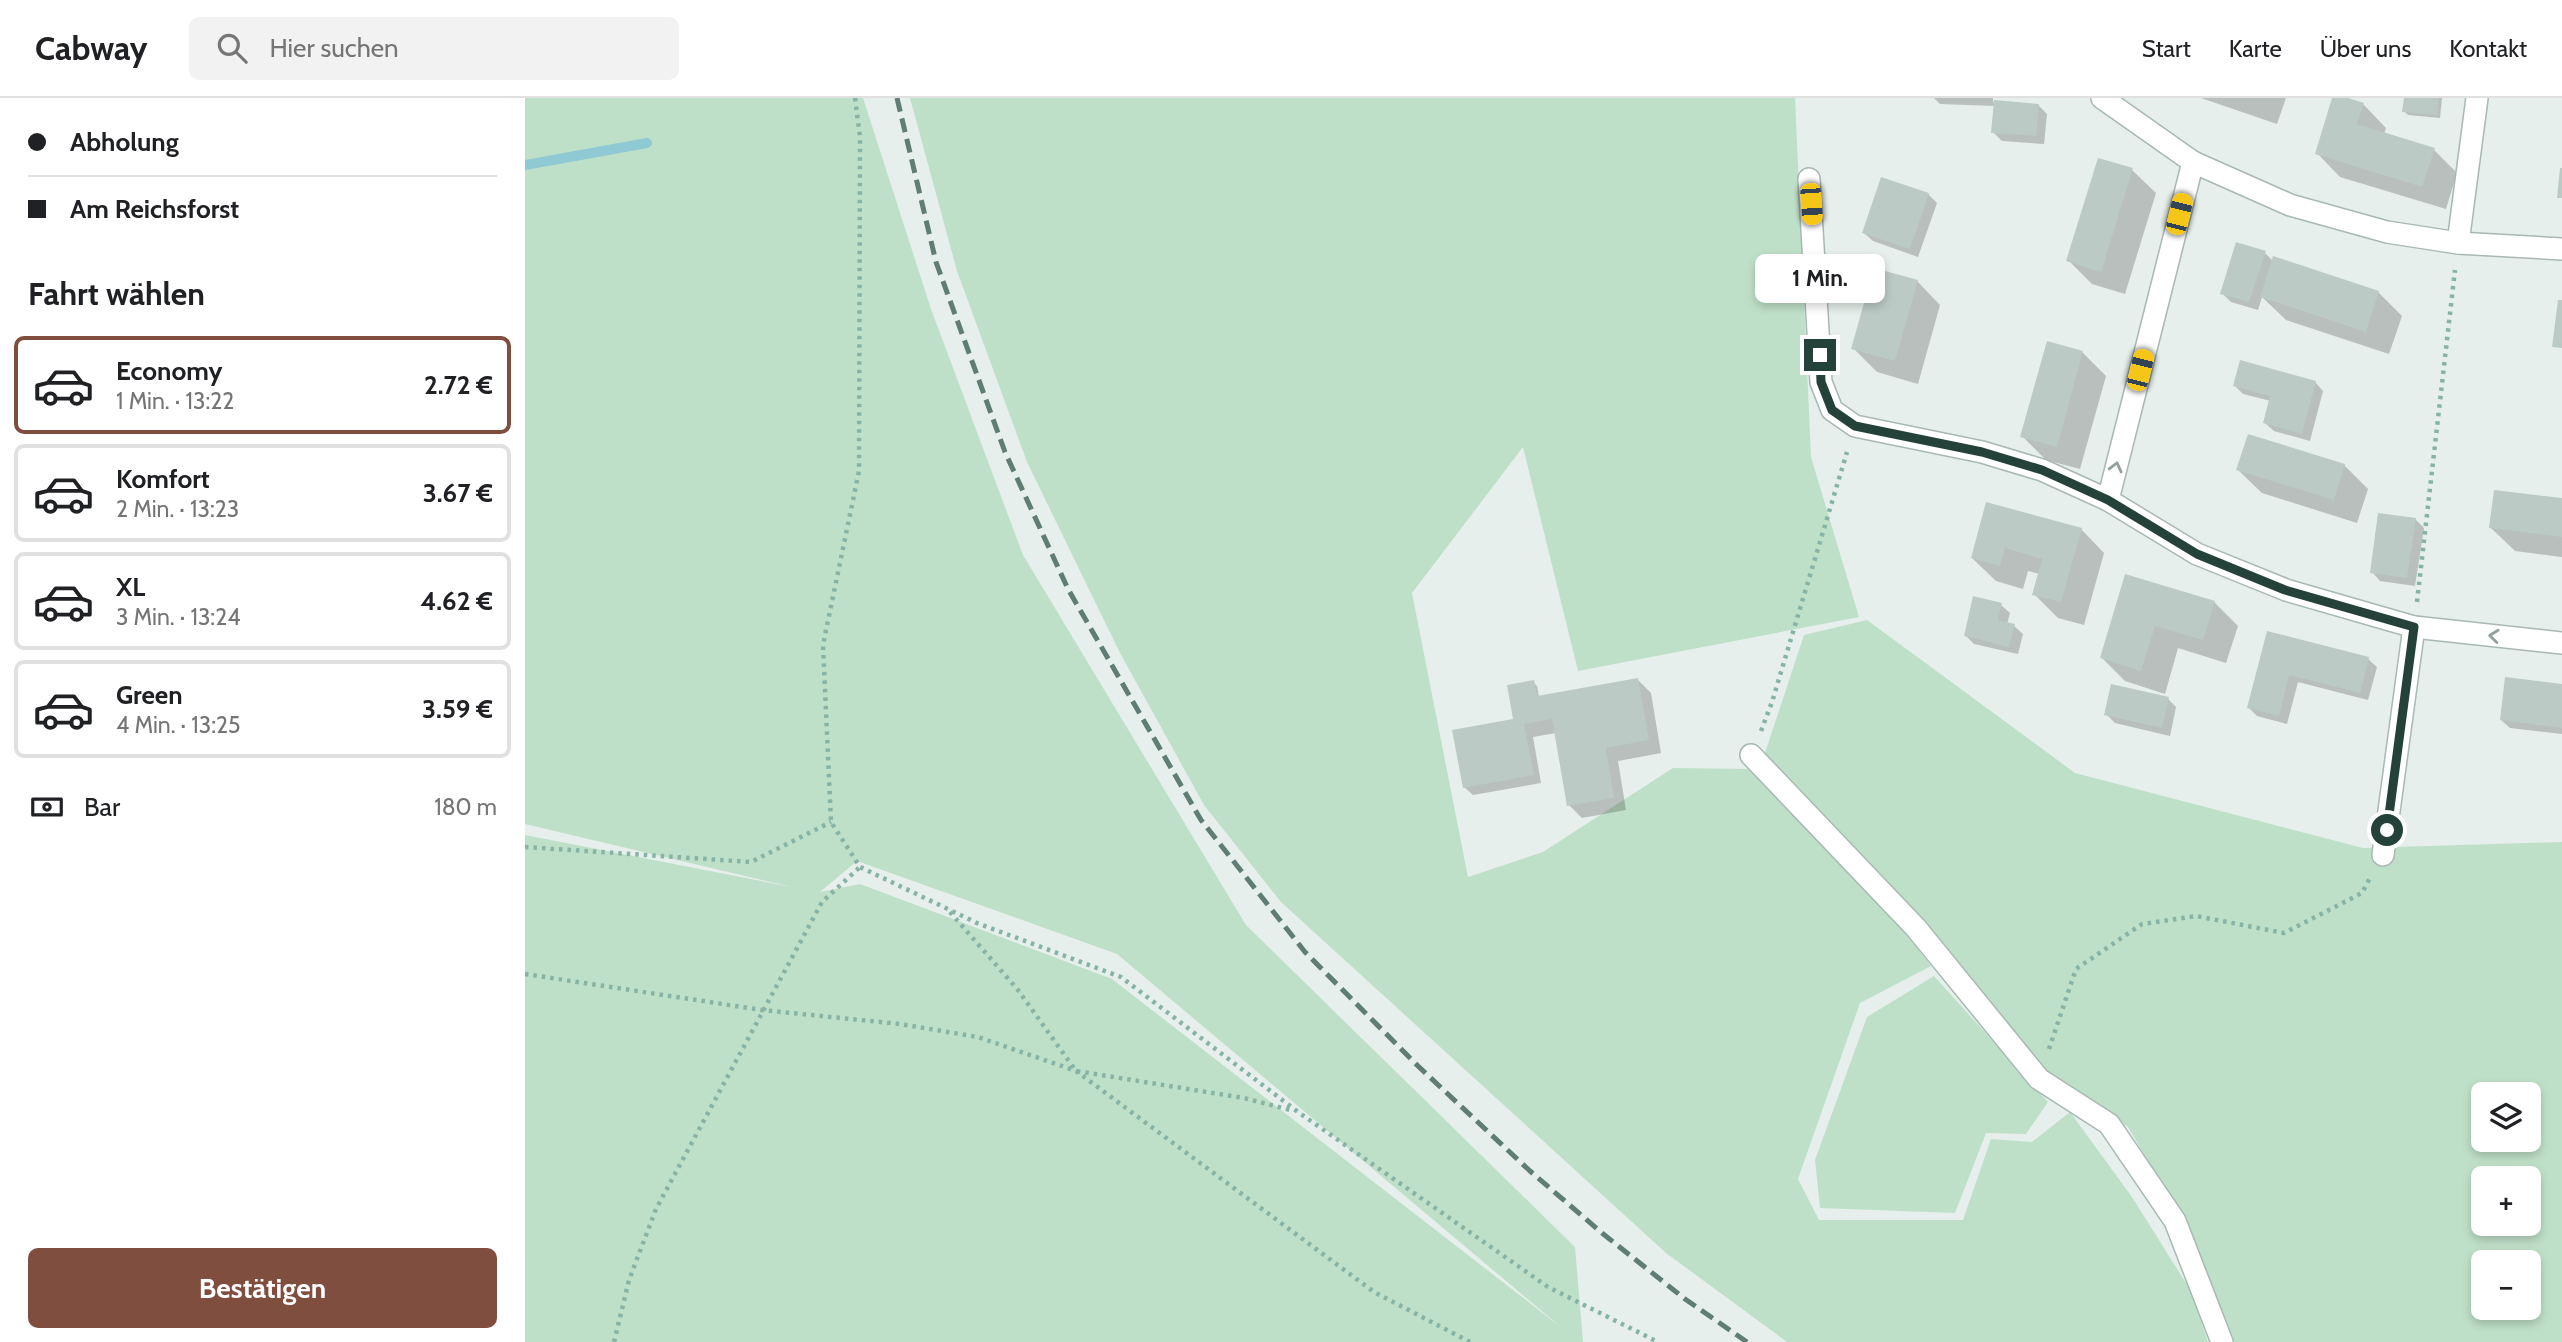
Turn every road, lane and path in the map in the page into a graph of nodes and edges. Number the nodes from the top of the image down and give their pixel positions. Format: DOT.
graph roads {
  1 [pos="855,98"];
  2 [pos="2102,98"];
  3 [pos="2477,98"];
  4 [pos="2193,163"];
  5 [pos="1809,178"];
  6 [pos="2458,243"];
  7 [pos="2562,249"];
  8 [pos="1855,426"];
  9 [pos="2108,500"];
  10 [pos="2414,627"];
  11 [pos="2562,643"];
  12 [pos="1772,702"];
  13 [pos="1751,755"];
  14 [pos="831,822"];
  15 [pos="525,847"];
  16 [pos="2383,855"];
  17 [pos="860,867"];
  18 [pos="947,909"];
  19 [pos="525,974"];
  20 [pos="762,1010"];
  21 [pos="1076,1071"];
  22 [pos="2039,1079"];
  23 [pos="1298,1112"];
  24 [pos="614,1342"];
  25 [pos="1470,1342"];
  26 [pos="1658,1342"];
  27 [pos="2222,1342"];
  1 -- 14 [label="path"];
  2 -- 4 [label="street"];
  3 -- 6 [label="street"];
  4 -- 6 [label="street"];
  9 -- 4 [label="street, one-way"];
  5 -- 8 [label="street"];
  6 -- 7 [label="street"];
  6 -- 10 [label="path"];
  8 -- 9 [label="street"];
  8 -- 12 [label="path"];
  9 -- 10 [label="street"];
  11 -- 10 [label="street, one-way"];
  10 -- 16 [label="street"];
  13 -- 22 [label="street"];
  14 -- 15 [label="path"];
  14 -- 17 [label="path"];
  16 -- 22 [label="path"];
  17 -- 18 [label="path"];
  17 -- 20 [label="path"];
  18 -- 21 [label="path"];
  18 -- 23 [label="path"];
  19 -- 20 [label="path"];
  20 -- 21 [label="path"];
  20 -- 24 [label="path"];
  21 -- 23 [label="path"];
  21 -- 25 [label="path"];
  22 -- 27 [label="street"];
  23 -- 26 [label="path"];
}
